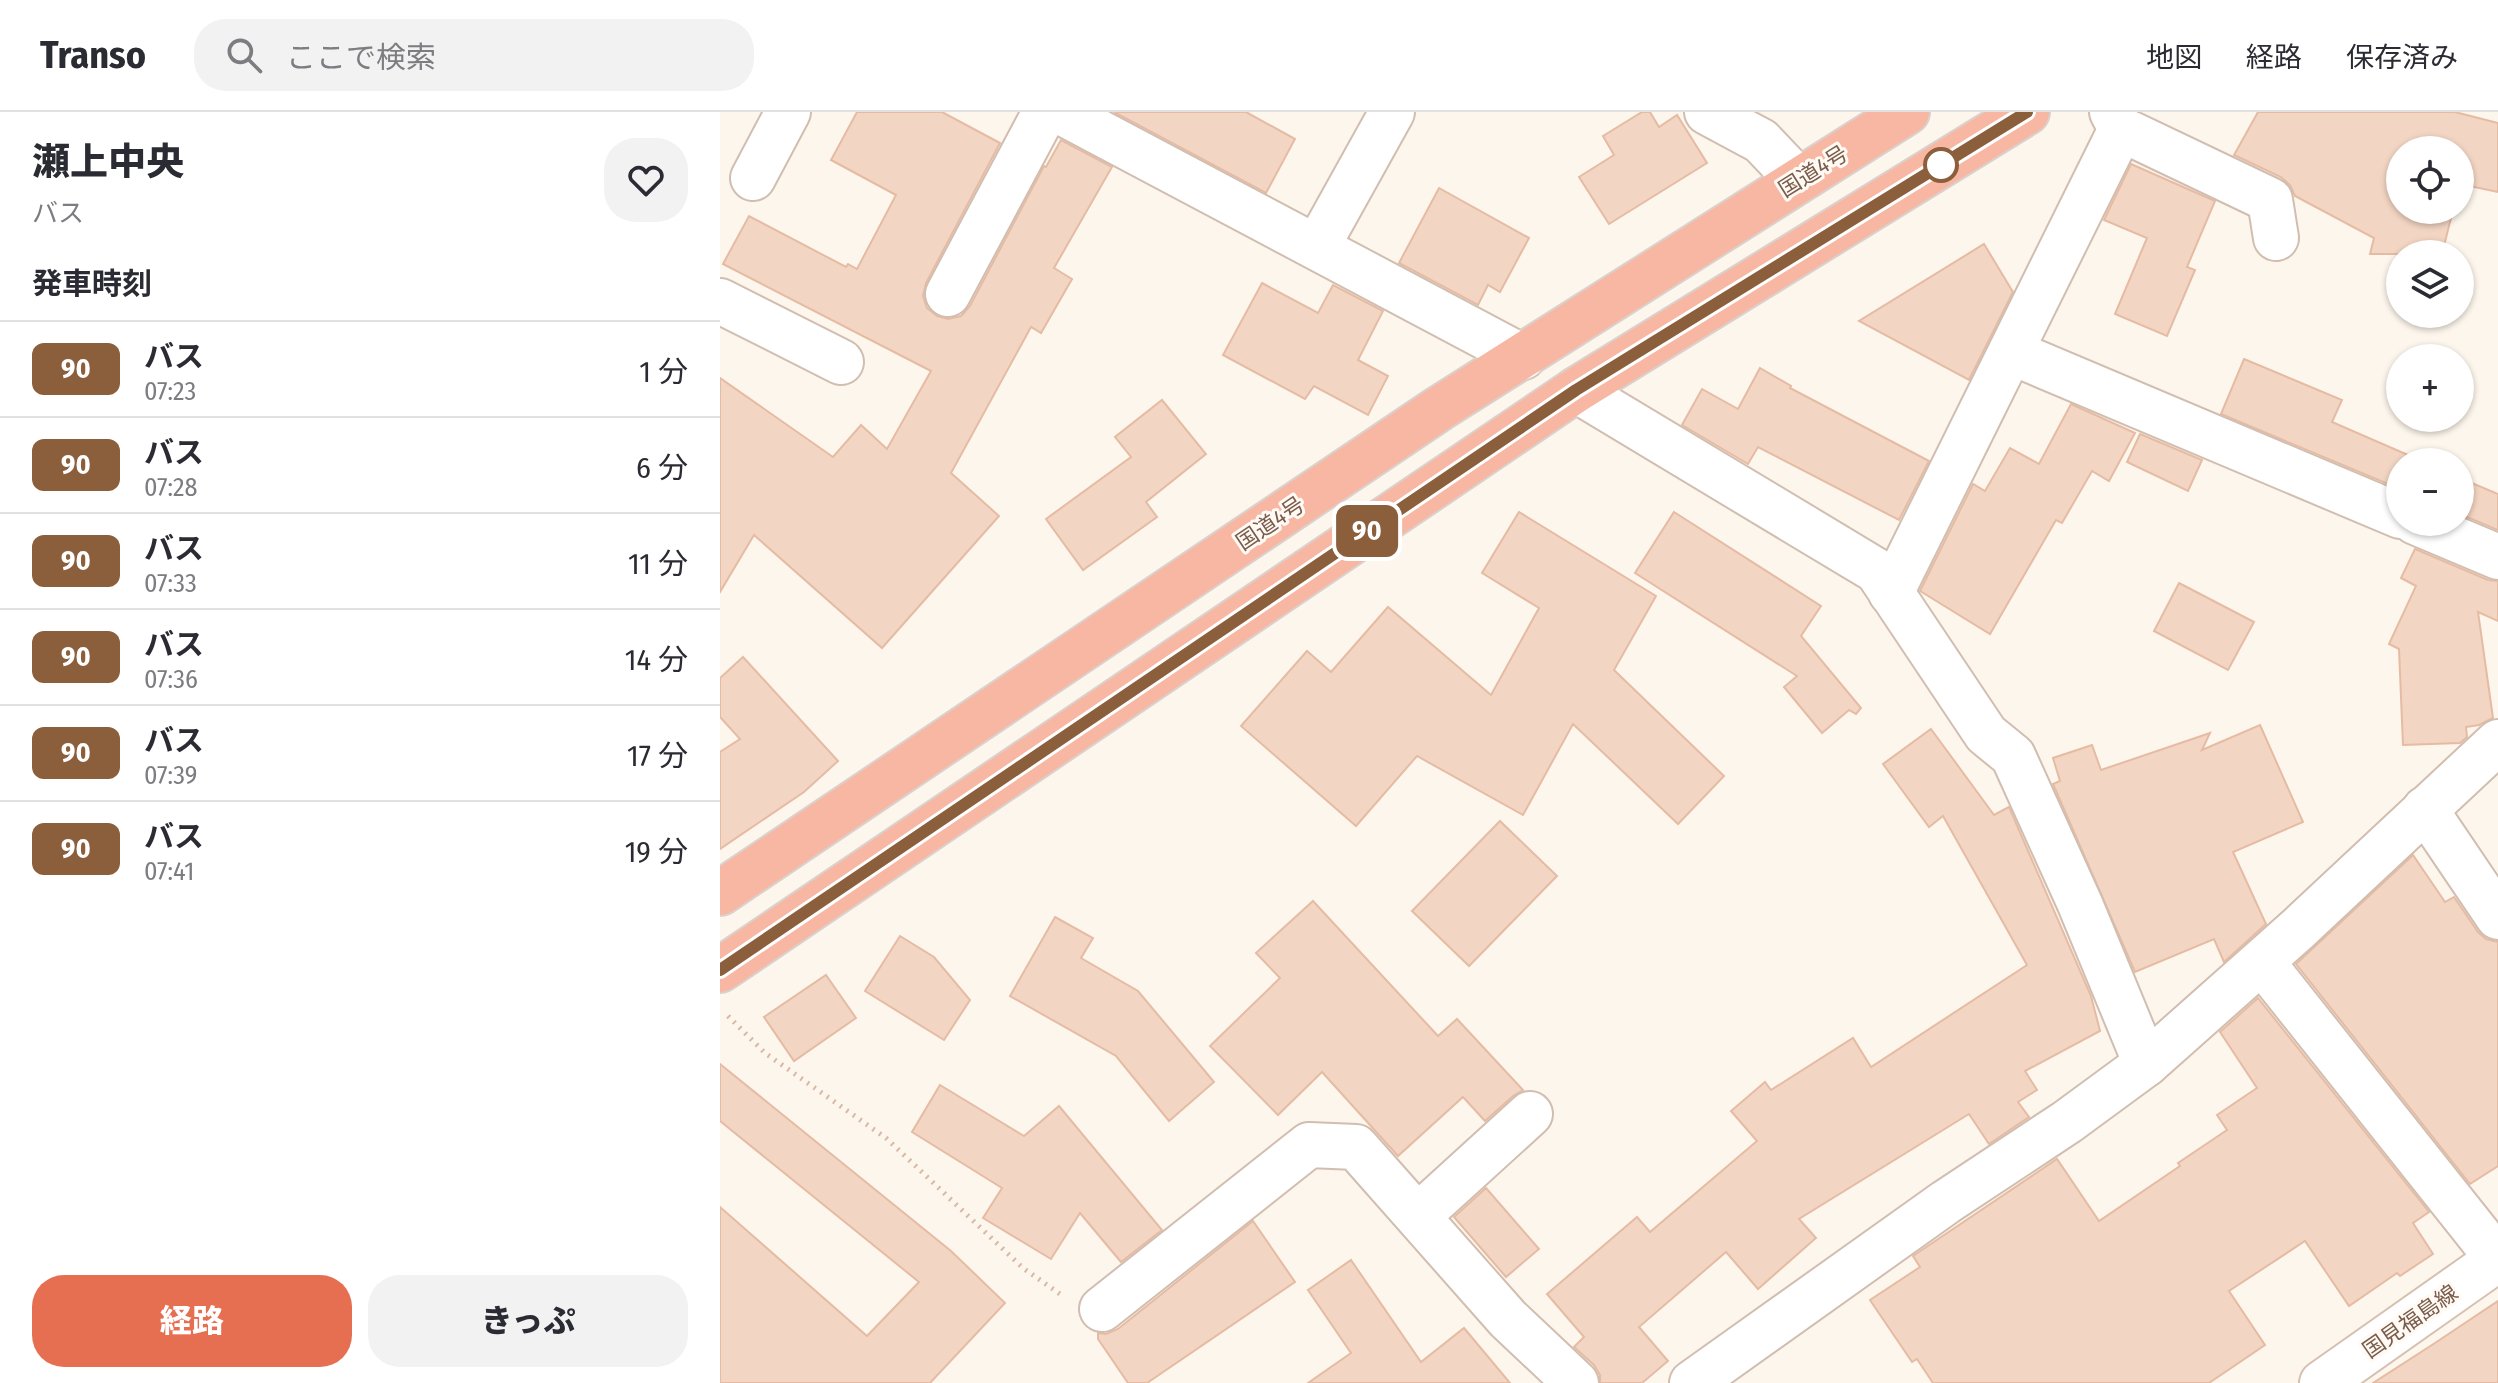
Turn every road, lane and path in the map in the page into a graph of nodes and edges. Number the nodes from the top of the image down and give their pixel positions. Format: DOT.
graph roads {
  1 [pos="788,112"];
  2 [pos="1045,112"];
  3 [pos="1061,112"];
  4 [pos="1392,112"];
  5 [pos="1707,112"];
  6 [pos="1907,112"];
  7 [pos="2027,112"];
  8 [pos="2116,120"];
  9 [pos="753,178"];
  10 [pos="1798,180"];
  11 [pos="2276,238"];
  12 [pos="1317,247"];
  13 [pos="948,294"];
  14 [pos="720,301"];
  15 [pos="2011,352"];
  16 [pos="1523,357"];
  17 [pos="841,362"];
  18 [pos="1576,390"];
  19 [pos="2386,510"];
  20 [pos="2448,536"];
  21 [pos="2498,557"];
  22 [pos="1891,593"];
  23 [pos="2498,742"];
  24 [pos="2425,809"];
  25 [pos="720,893"];
  26 [pos="2498,917"];
  27 [pos="2262,962"];
  28 [pos="720,970"];
  29 [pos="720,1006"];
  30 [pos="2146,1064"];
  31 [pos="1530,1114"];
  32 [pos="1418,1216"];
  33 [pos="2498,1259"];
  34 [pos="1102,1309"];
  35 [pos="1576,1383"];
  36 [pos="1692,1383"];
  37 [pos="2322,1383"];
  1 -- 9 [label="street"];
  2 -- 13 [label="street"];
  3 -- 12 [label="street"];
  4 -- 12 [label="street"];
  5 -- 10 [label="street"];
  6 -- 10 [label="highway, 国道4号"];
  7 -- 18 [label="highway"];
  8 -- 11 [label="street"];
  8 -- 15 [label="street"];
  10 -- 16 [label="highway, 国道4号"];
  12 -- 16 [label="street"];
  14 -- 17 [label="street"];
  15 -- 19 [label="street"];
  15 -- 22 [label="street"];
  16 -- 25 [label="highway, 国道4号"];
  18 -- 22 [label="street"];
  18 -- 28 [label="highway"];
  20 -- 21 [label="street"];
  22 -- 30 [label="street"];
  23 -- 24 [label="street"];
  24 -- 26 [label="street"];
  24 -- 27 [label="street"];
  27 -- 30 [label="street"];
  27 -- 33 [label="street"];
  29 -- 34 [label="path"];
  30 -- 36 [label="street"];
  31 -- 32 [label="street"];
  32 -- 34 [label="street"];
  32 -- 35 [label="street"];
  33 -- 37 [label="street, 国見福島線"];
}
